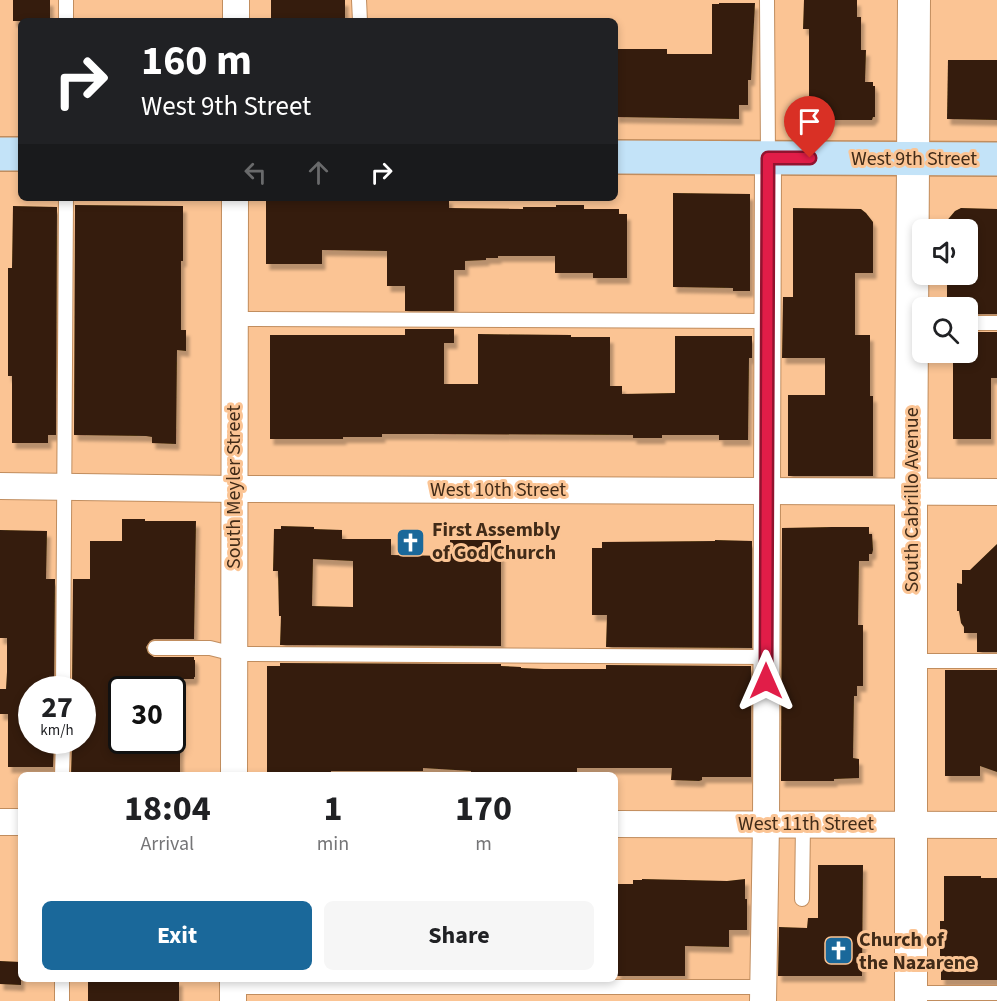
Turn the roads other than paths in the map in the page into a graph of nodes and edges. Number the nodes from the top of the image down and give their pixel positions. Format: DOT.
graph roads {
  1 [pos="66,0"];
  2 [pos="236,0"];
  3 [pos="359,0"];
  4 [pos="767,0"];
  5 [pos="914,0"];
  6 [pos="66,18"];
  7 [pos="236,18"];
  8 [pos="360,18"];
  9 [pos="0,154"];
  10 [pos="18,154"];
  11 [pos="618,157"];
  12 [pos="768,158"];
  13 [pos="914,159"];
  14 [pos="997,159"];
  15 [pos="66,201"];
  16 [pos="235,201"];
  17 [pos="917,297"];
  18 [pos="234,319"];
  19 [pos="767,321"];
  20 [pos="978,322"];
  21 [pos="997,323"];
  22 [pos="916,363"];
  23 [pos="0,486"];
  24 [pos="64,486"];
  25 [pos="234,489"];
  26 [pos="766,491"];
  27 [pos="911,492"];
  28 [pos="997,492"];
  29 [pos="155,648"];
  30 [pos="234,654"];
  31 [pos="766,657"];
  32 [pos="911,661"];
  33 [pos="997,661"];
  34 [pos="63,676"];
  35 [pos="63,754"];
  36 [pos="62,772"];
  37 [pos="234,772"];
  38 [pos="0,822"];
  39 [pos="18,822"];
  40 [pos="618,824"];
  41 [pos="766,824"];
  42 [pos="803,824"];
  43 [pos="911,824"];
  44 [pos="997,825"];
  45 [pos="802,899"];
  46 [pos="62,982"];
  47 [pos="233,989"];
  48 [pos="997,993"];
  49 [pos="763,994"];
  50 [pos="911,997"];
  51 [pos="62,1001"];
  1 -- 6 [label="lane"];
  2 -- 7 [label="street"];
  3 -- 8 [label="lane"];
  4 -- 12 [label="lane"];
  5 -- 13 [label="street, South Cabrillo Avenue"];
  9 -- 10 [label="main road"];
  11 -- 12 [label="main road, West 9th Street"];
  12 -- 13 [label="main road, West 9th Street"];
  12 -- 19 [label="street"];
  13 -- 14 [label="main road, West 9th Street"];
  13 -- 17 [label="street, South Cabrillo Avenue"];
  15 -- 24 [label="lane"];
  16 -- 18 [label="street, South Meyler Street"];
  18 -- 19 [label="lane"];
  18 -- 25 [label="street, South Meyler Street"];
  19 -- 26 [label="street"];
  20 -- 21 [label="lane"];
  22 -- 27 [label="street, South Cabrillo Avenue"];
  23 -- 24 [label="street, West 10th Street"];
  24 -- 25 [label="street, West 10th Street"];
  24 -- 34 [label="lane"];
  25 -- 26 [label="street, West 10th Street"];
  25 -- 30 [label="street, South Meyler Street"];
  26 -- 27 [label="street, West 10th Street"];
  26 -- 31 [label="street"];
  27 -- 28 [label="street, West 10th Street"];
  27 -- 32 [label="street, South Cabrillo Avenue"];
  29 -- 30 [label="lane"];
  30 -- 31 [label="lane"];
  30 -- 37 [label="street, South Meyler Street"];
  31 -- 41 [label="street"];
  32 -- 33 [label="lane"];
  32 -- 43 [label="street, South Cabrillo Avenue"];
  35 -- 36 [label="lane"];
  38 -- 39 [label="street"];
  40 -- 41 [label="street, West 11th Street"];
  41 -- 42 [label="street, West 11th Street"];
  41 -- 49 [label="street"];
  42 -- 43 [label="street, West 11th Street"];
  42 -- 45 [label="lane"];
  43 -- 44 [label="street, West 11th Street"];
  43 -- 50 [label="street, South Cabrillo Avenue"];
  46 -- 51 [label="lane"];
  47 -- 49 [label="lane"];
  48 -- 50 [label="lane"];
}
